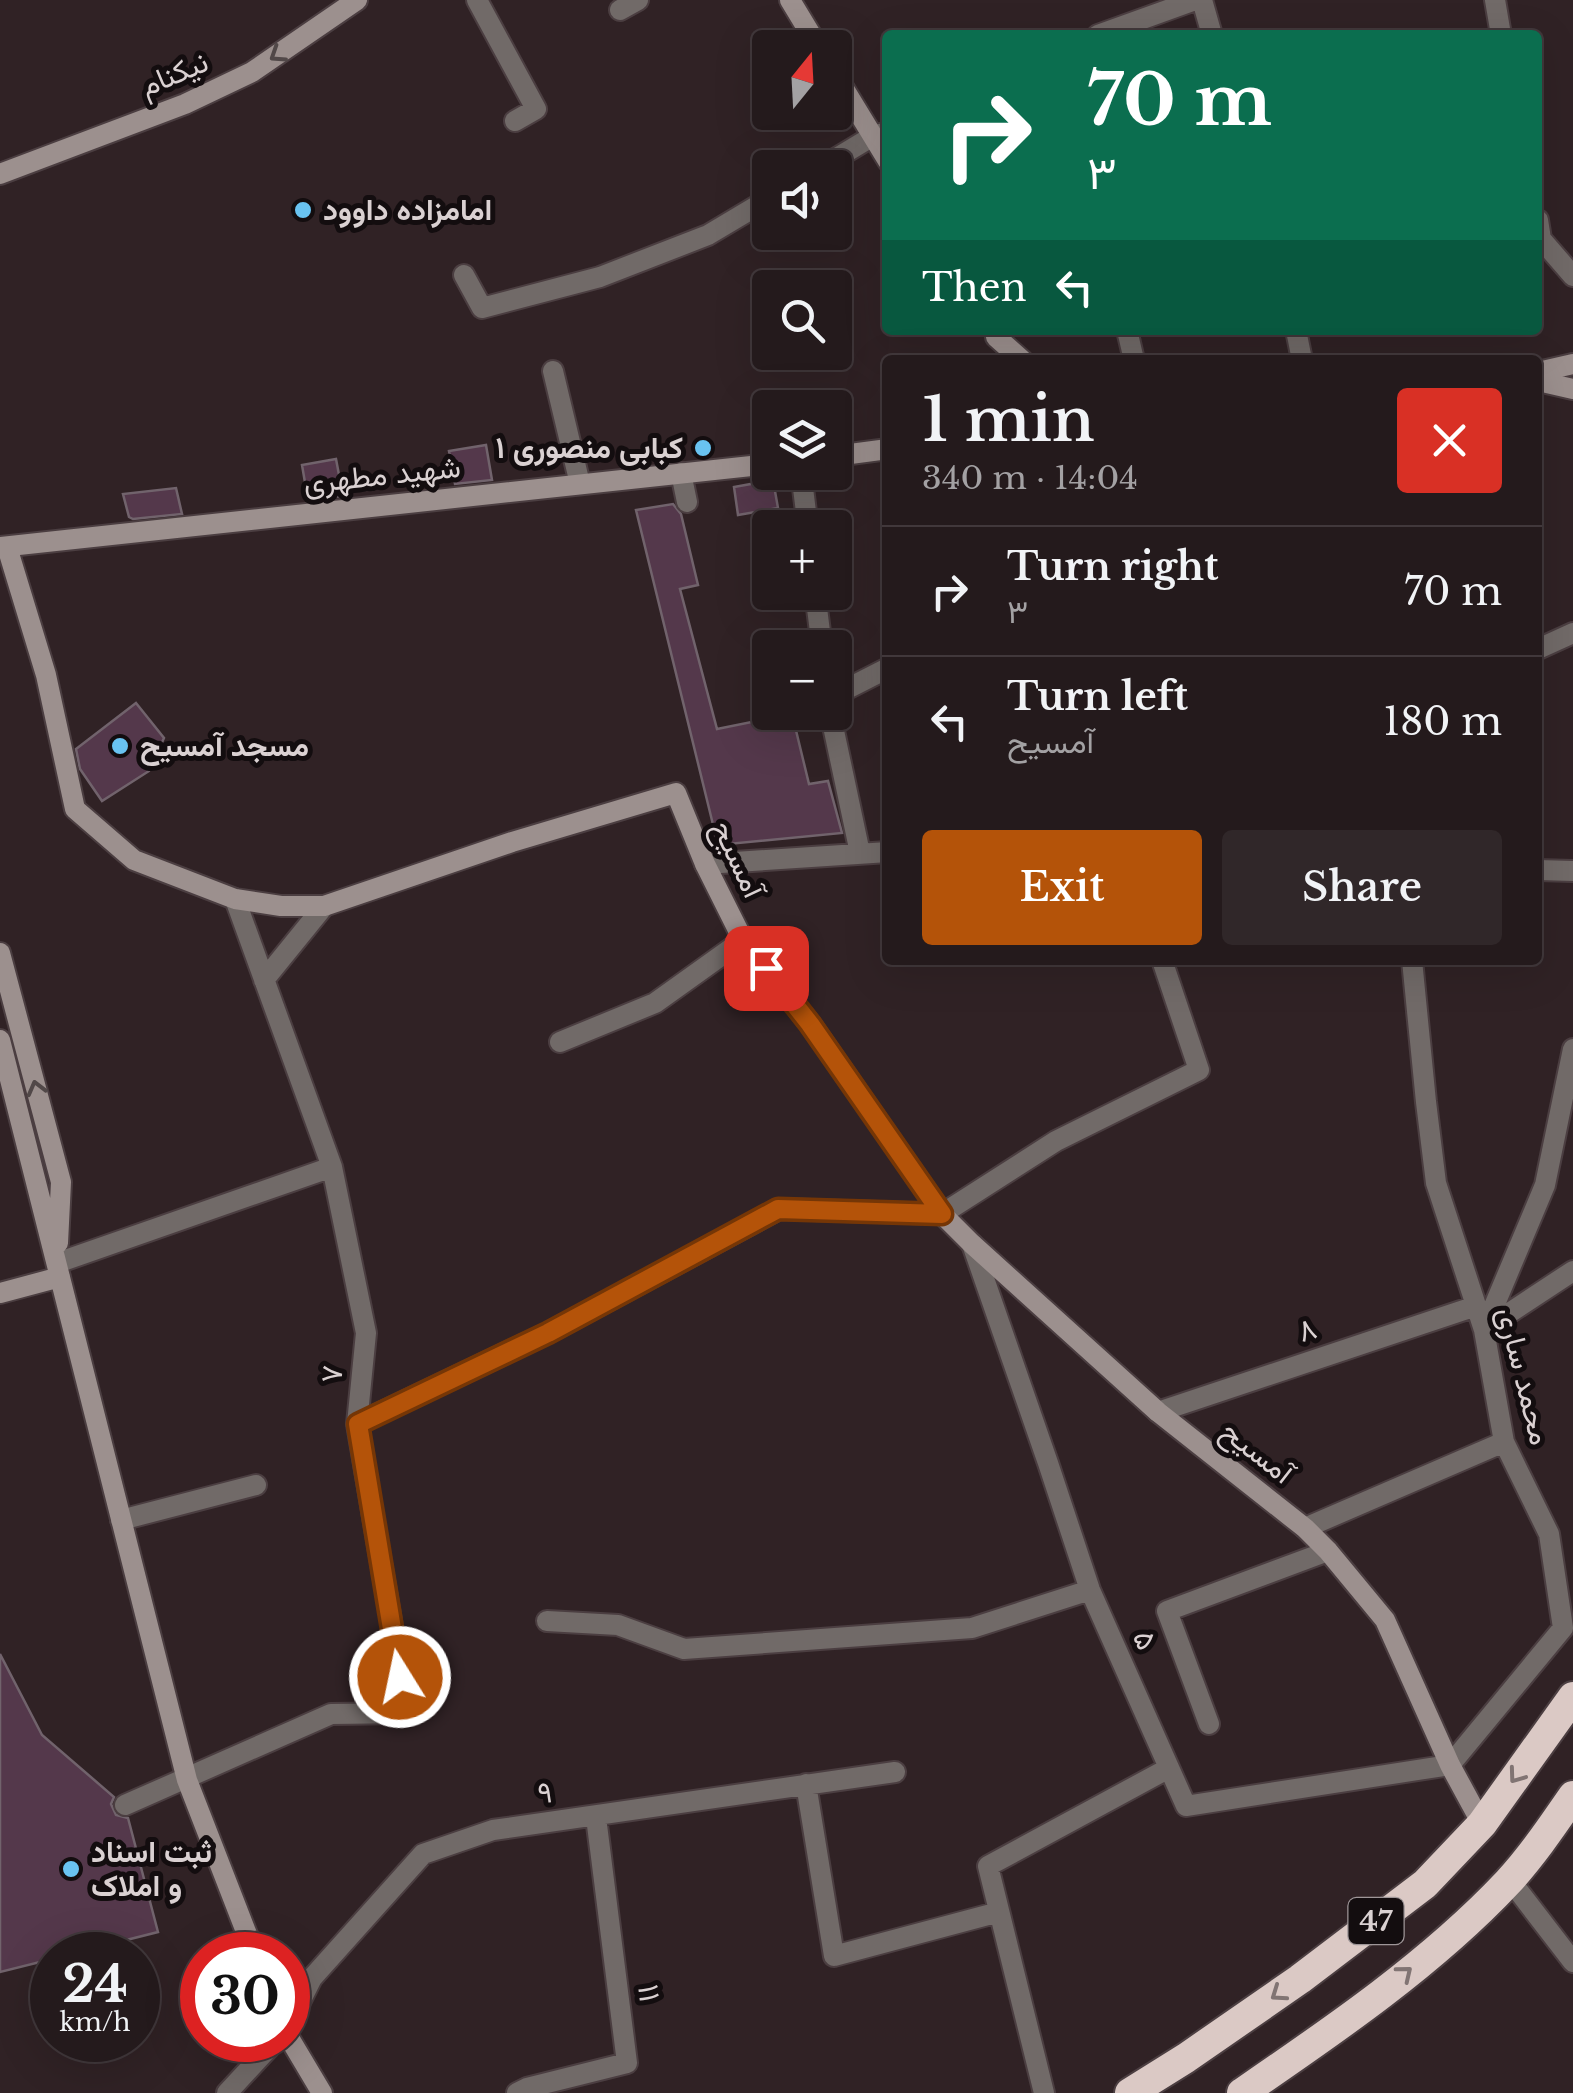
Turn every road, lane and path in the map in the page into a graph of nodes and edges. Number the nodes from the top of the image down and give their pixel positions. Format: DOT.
graph roads {
  1 [pos="358,0"];
  2 [pos="476,0"];
  3 [pos="790,0"];
  4 [pos="1198,0"];
  5 [pos="1495,0"];
  6 [pos="808,30"];
  7 [pos="1112,30"];
  8 [pos="1210,30"];
  9 [pos="1501,30"];
  10 [pos="852,97"];
  11 [pos="515,121"];
  12 [pos="880,134"];
  13 [pos="852,150"];
  14 [pos="0,174"];
  15 [pos="752,209"];
  16 [pos="1542,240"];
  17 [pos="464,275"];
  18 [pos="1573,276"];
  19 [pos="994,335"];
  20 [pos="1016,355"];
  21 [pos="1573,364"];
  22 [pos="553,371"];
  23 [pos="1542,371"];
  24 [pos="1542,382"];
  25 [pos="1573,388"];
  26 [pos="882,450"];
  27 [pos="852,454"];
  28 [pos="752,471"];
  29 [pos="681,474"];
  30 [pos="580,484"];
  31 [pos="687,502"];
  32 [pos="4,547"];
  33 [pos="1573,634"];
  34 [pos="1542,646"];
  35 [pos="882,671"];
  36 [pos="852,686"];
  37 [pos="834,730"];
  38 [pos="860,852"];
  39 [pos="882,852"];
  40 [pos="706,864"];
  41 [pos="1542,870"];
  42 [pos="1573,871"];
  43 [pos="235,900"];
  44 [pos="324,906"];
  45 [pos="743,940"];
  46 [pos="0,953"];
  47 [pos="1164,965"];
  48 [pos="1412,965"];
  49 [pos="264,980"];
  50 [pos="0,1040"];
  51 [pos="560,1042"];
  52 [pos="1573,1049"];
  53 [pos="332,1167"];
  54 [pos="942,1214"];
  55 [pos="972,1244"];
  56 [pos="56,1261"];
  57 [pos="1573,1271"];
  58 [pos="0,1293"];
  59 [pos="1476,1306"];
  60 [pos="1484,1330"];
  61 [pos="1158,1412"];
  62 [pos="358,1424"];
  63 [pos="1504,1442"];
  64 [pos="256,1485"];
  65 [pos="121,1520"];
  66 [pos="1305,1528"];
  67 [pos="1328,1551"];
  68 [pos="1090,1590"];
  69 [pos="546,1621"];
  70 [pos="1573,1697"];
  71 [pos="1209,1724"];
  72 [pos="1450,1766"];
  73 [pos="1169,1768"];
  74 [pos="895,1772"];
  75 [pos="186,1780"];
  76 [pos="806,1784"];
  77 [pos="1573,1796"];
  78 [pos="124,1805"];
  79 [pos="596,1817"];
  80 [pos="1482,1824"];
  81 [pos="1510,1880"];
  82 [pos="999,1912"];
  83 [pos="246,1932"];
  84 [pos="1573,1962"];
  85 [pos="310,1982"];
  86 [pos="256,2062"];
  87 [pos="304,2062"];
  88 [pos="227,2093"];
  89 [pos="322,2093"];
  90 [pos="517,2093"];
  91 [pos="1044,2093"];
  92 [pos="1130,2093"];
  93 [pos="1242,2093"];
  1 -- 14 [label="street, نیکنام, one-way"];
  2 -- 11 [label="street"];
  3 -- 6 [label="street"];
  4 -- 7 [label="street"];
  4 -- 8 [label="street"];
  5 -- 9 [label="street"];
  10 -- 12 [label="street"];
  12 -- 13 [label="street"];
  15 -- 17 [label="street"];
  16 -- 18 [label="street"];
  19 -- 20 [label="street"];
  21 -- 23 [label="street"];
  22 -- 30 [label="street"];
  24 -- 25 [label="street"];
  26 -- 27 [label="street"];
  28 -- 29 [label="street, شهید مطهری"];
  29 -- 30 [label="street, شهید مطهری"];
  29 -- 31 [label="street"];
  30 -- 32 [label="street, شهید مطهری"];
  32 -- 43 [label="street, آمسیح"];
  33 -- 34 [label="street"];
  35 -- 36 [label="street"];
  37 -- 38 [label="street"];
  38 -- 39 [label="street"];
  38 -- 40 [label="street"];
  40 -- 44 [label="street, آمسیح"];
  40 -- 45 [label="street, آمسیح"];
  41 -- 42 [label="street"];
  43 -- 44 [label="street, آمسیح"];
  43 -- 49 [label="street, ۷"];
  44 -- 49 [label="street"];
  45 -- 51 [label="street"];
  45 -- 54 [label="street, آمسیح"];
  56 -- 46 [label="street, one-way"];
  47 -- 54 [label="street"];
  48 -- 59 [label="street, محمد ساری"];
  49 -- 53 [label="street, ۷"];
  50 -- 56 [label="street"];
  52 -- 60 [label="street"];
  53 -- 56 [label="street"];
  53 -- 62 [label="street, ۷"];
  54 -- 55 [label="street, آمسیح"];
  54 -- 62 [label="street"];
  55 -- 61 [label="street, آمسیح"];
  55 -- 68 [label="street, ۵"];
  56 -- 58 [label="street"];
  56 -- 65 [label="street"];
  57 -- 60 [label="street"];
  59 -- 60 [label="street, محمد ساری"];
  59 -- 61 [label="street, ۸"];
  60 -- 63 [label="street, محمد ساری"];
  61 -- 66 [label="street, آمسیح"];
  62 -- 75 [label="street, ۷"];
  63 -- 66 [label="street"];
  63 -- 72 [label="street, محمد ساری"];
  64 -- 65 [label="street"];
  65 -- 75 [label="street"];
  66 -- 67 [label="street, آمسیح"];
  67 -- 71 [label="street"];
  67 -- 72 [label="street, آمسیح"];
  68 -- 69 [label="street"];
  68 -- 73 [label="street, ۵"];
  70 -- 80 [label="highway, 47, one-way"];
  72 -- 73 [label="street, ۵"];
  72 -- 80 [label="street, آمسیح"];
  73 -- 82 [label="street"];
  74 -- 76 [label="street, ۹"];
  75 -- 78 [label="street"];
  75 -- 83 [label="street"];
  76 -- 79 [label="street, ۹"];
  76 -- 82 [label="street"];
  77 -- 81 [label="highway, 47"];
  79 -- 85 [label="street, ۹"];
  79 -- 90 [label="street, ۱۱"];
  80 -- 92 [label="highway, 47, one-way"];
  81 -- 84 [label="street"];
  93 -- 81 [label="highway, 47, one-way"];
  82 -- 91 [label="street"];
  86 -- 88 [label="street"];
  87 -- 89 [label="street"];
}
